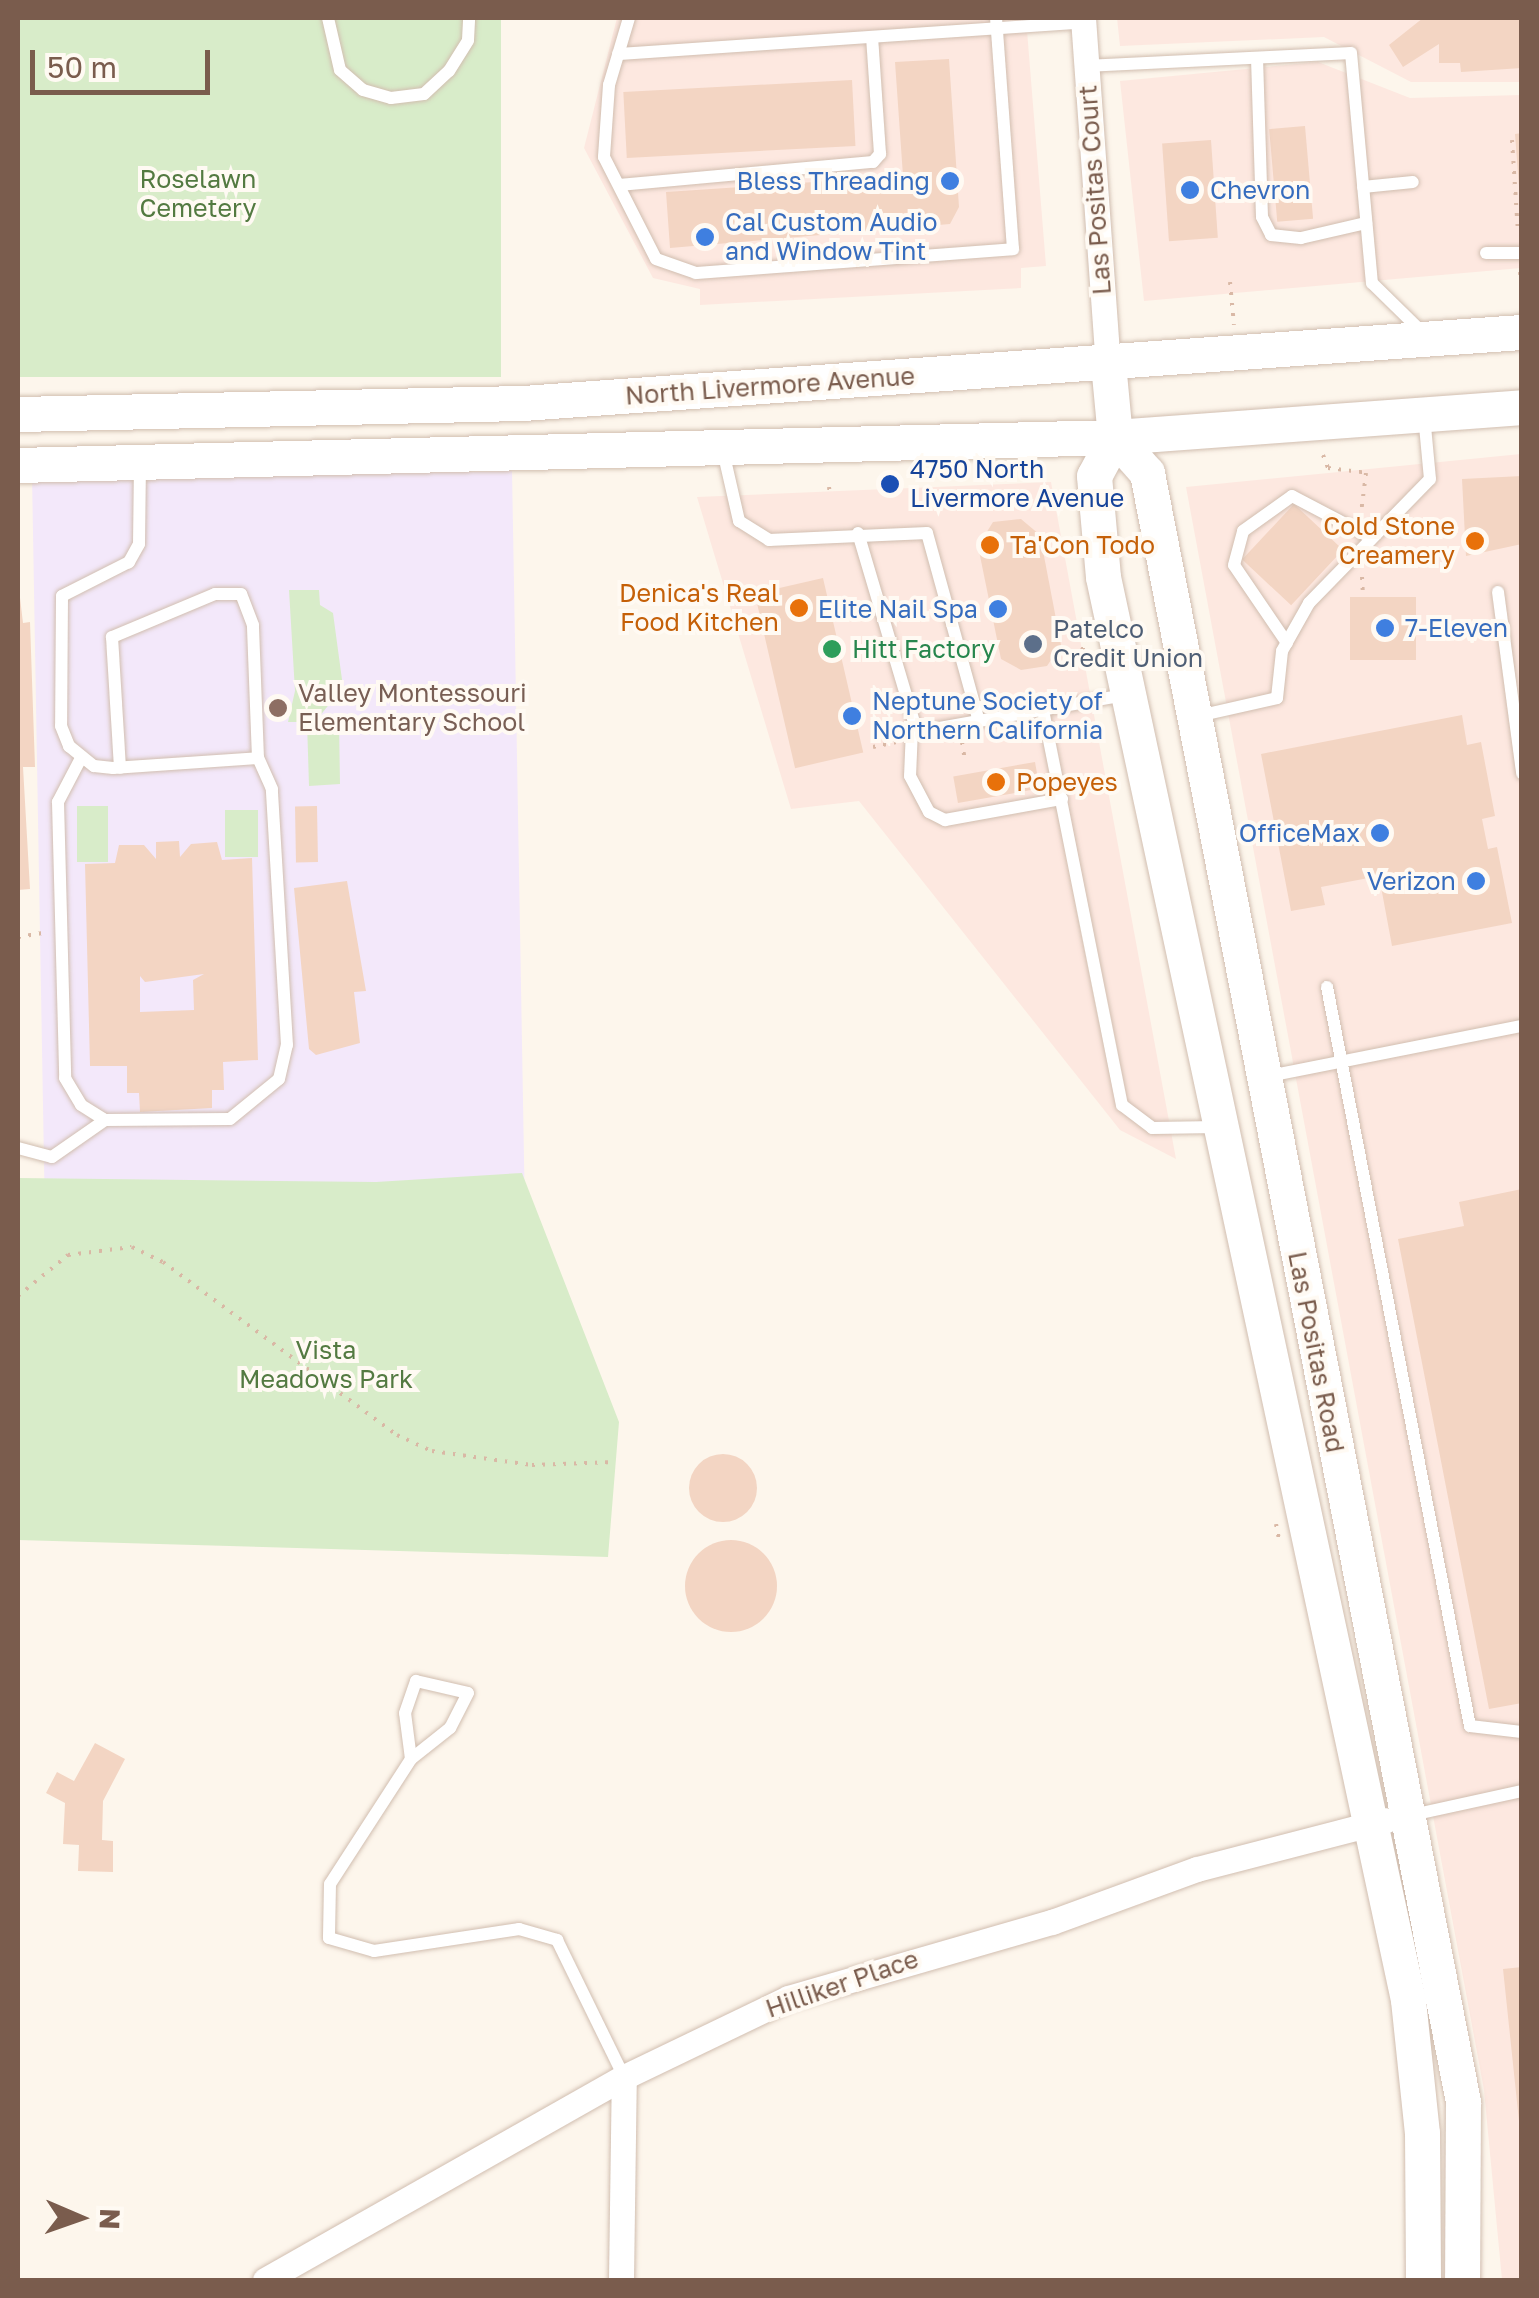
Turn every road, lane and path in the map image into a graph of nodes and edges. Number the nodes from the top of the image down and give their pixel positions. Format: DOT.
graph roads {
  1 [pos="328,18"];
  2 [pos="469,18"];
  3 [pos="629,18"];
  4 [pos="1083,20"];
  5 [pos="996,24"];
  6 [pos="872,38"];
  7 [pos="618,54"];
  8 [pos="1257,58"];
  9 [pos="1086,66"];
  10 [pos="1512,140"];
  11 [pos="1414,182"];
  12 [pos="619,186"];
  13 [pos="1363,187"];
  14 [pos="1366,222"];
  15 [pos="1486,253"];
  16 [pos="1520,253"];
  17 [pos="1230,282"];
  18 [pos="1522,292"];
  19 [pos="1234,325"];
  20 [pos="1522,332"];
  21 [pos="1429,338"];
  22 [pos="1108,363"];
  23 [pos="1522,407"];
  24 [pos="18,414"];
  25 [pos="1424,415"];
  26 [pos="1115,437"];
  27 [pos="722,448"];
  28 [pos="140,462"];
  29 [pos="18,465"];
  30 [pos="829,487"];
  31 [pos="830,494"];
  32 [pos="858,533"];
  33 [pos="1372,538"];
  34 [pos="1498,592"];
  35 [pos="1091,635"];
  36 [pos="1287,643"];
  37 [pos="1062,648"];
  38 [pos="1128,694"];
  39 [pos="1043,710"];
  40 [pos="1190,718"];
  41 [pos="980,722"];
  42 [pos="912,729"];
  43 [pos="81,758"];
  44 [pos="258,758"];
  45 [pos="120,768"];
  46 [pos="1522,773"];
  47 [pos="1062,799"];
  48 [pos="48,932"];
  49 [pos="18,937"];
  50 [pos="1327,986"];
  51 [pos="1522,1026"];
  52 [pos="1342,1063"];
  53 [pos="1262,1078"];
  54 [pos="105,1120"];
  55 [pos="1220,1126"];
  56 [pos="18,1148"];
  57 [pos="18,1296"];
  58 [pos="615,1462"];
  59 [pos="1522,1732"];
  60 [pos="411,1759"];
  61 [pos="1522,1791"];
  62 [pos="1407,1816"];
  63 [pos="1368,1822"];
  64 [pos="624,2077"];
  65 [pos="265,2280"];
  66 [pos="620,2280"];
  67 [pos="1423,2280"];
  68 [pos="1462,2280"];
  1 -- 2 [label="lane"];
  3 -- 7 [label="lane"];
  4 -- 5 [label="lane"];
  4 -- 9 [label="street, Las Positas Court"];
  5 -- 6 [label="lane"];
  5 -- 12 [label="lane"];
  6 -- 7 [label="lane"];
  6 -- 12 [label="lane"];
  7 -- 12 [label="lane"];
  8 -- 9 [label="lane"];
  8 -- 13 [label="lane"];
  8 -- 14 [label="lane"];
  9 -- 22 [label="street, Las Positas Court"];
  10 -- 16 [label="path"];
  11 -- 13 [label="lane"];
  13 -- 14 [label="lane"];
  14 -- 21 [label="lane"];
  15 -- 16 [label="lane"];
  16 -- 18 [label="path"];
  17 -- 19 [label="path"];
  20 -- 21 [label="main road, North Livermore Avenue"];
  21 -- 22 [label="main road, North Livermore Avenue"];
  22 -- 24 [label="main road, North Livermore Avenue"];
  22 -- 26 [label="main road"];
  23 -- 25 [label="main road"];
  25 -- 26 [label="main road"];
  25 -- 33 [label="lane"];
  26 -- 27 [label="main road"];
  26 -- 38 [label="main road, Las Positas Road"];
  26 -- 40 [label="main road, Las Positas Road"];
  27 -- 28 [label="main road"];
  27 -- 32 [label="lane"];
  28 -- 29 [label="main road"];
  28 -- 43 [label="lane"];
  30 -- 31 [label="path"];
  32 -- 41 [label="lane"];
  32 -- 42 [label="lane"];
  33 -- 36 [label="lane"];
  33 -- 36 [label="lane"];
  34 -- 46 [label="lane"];
  35 -- 37 [label="path"];
  36 -- 40 [label="lane"];
  38 -- 39 [label="lane"];
  38 -- 55 [label="main road, Las Positas Road"];
  39 -- 41 [label="lane"];
  39 -- 47 [label="lane"];
  40 -- 53 [label="main road, Las Positas Road"];
  41 -- 42 [label="lane"];
  42 -- 47 [label="lane"];
  43 -- 45 [label="lane"];
  43 -- 54 [label="lane"];
  44 -- 45 [label="lane"];
  44 -- 45 [label="lane"];
  44 -- 54 [label="lane"];
  47 -- 55 [label="lane"];
  48 -- 49 [label="path"];
  50 -- 52 [label="lane"];
  51 -- 52 [label="lane"];
  52 -- 53 [label="lane"];
  52 -- 59 [label="lane"];
  53 -- 62 [label="main road, Las Positas Road"];
  54 -- 56 [label="lane"];
  55 -- 63 [label="main road, Las Positas Road"];
  57 -- 58 [label="path"];
  60 -- 60 [label="lane"];
  60 -- 64 [label="lane"];
  61 -- 62 [label="lane"];
  62 -- 63 [label="street, Hilliker Place"];
  62 -- 68 [label="main road, Las Positas Road"];
  63 -- 64 [label="street, Hilliker Place"];
  63 -- 67 [label="main road, Las Positas Road"];
  64 -- 65 [label="street, Hilliker Place"];
  64 -- 66 [label="street"];
}
